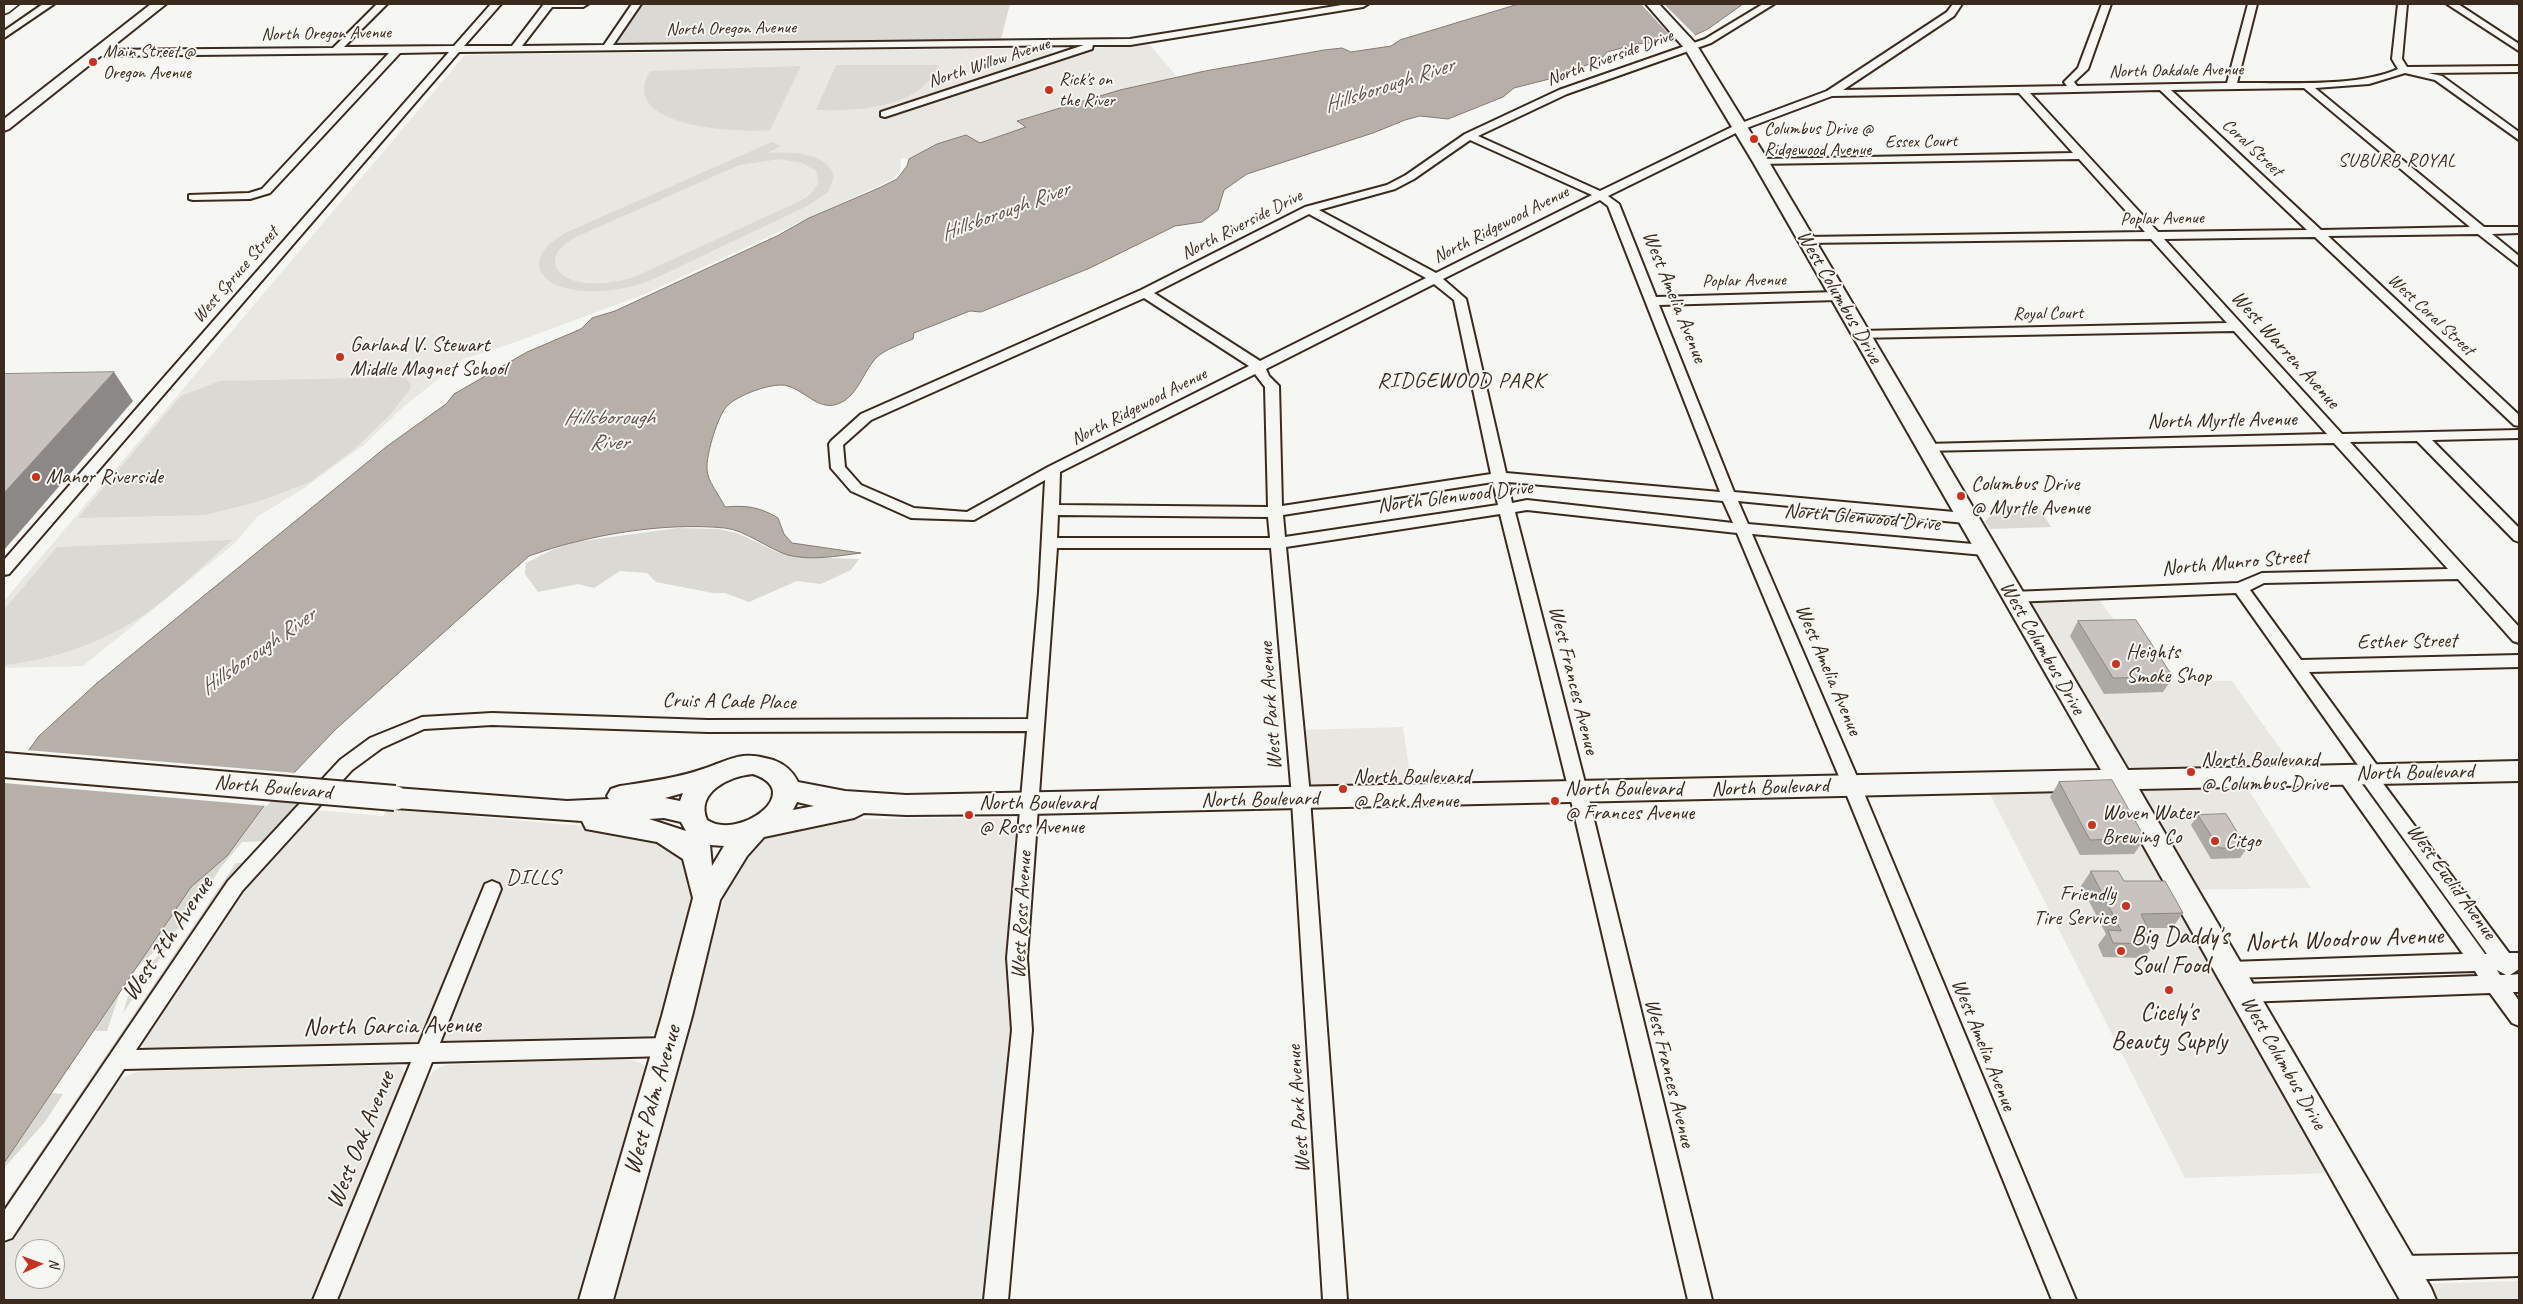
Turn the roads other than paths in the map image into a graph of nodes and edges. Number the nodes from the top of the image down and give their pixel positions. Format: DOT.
graph roads {
  1 [pos="10,4"];
  2 [pos="49,4"];
  3 [pos="159,4"];
  4 [pos="382,4"];
  5 [pos="496,4"];
  6 [pos="549,4"];
  7 [pos="583,4"];
  8 [pos="636,4"];
  9 [pos="1364,4"];
  10 [pos="1652,4"];
  11 [pos="1769,4"];
  12 [pos="1956,4"];
  13 [pos="2106,4"];
  14 [pos="2252,4"];
  15 [pos="2402,4"];
  16 [pos="2452,4"];
  17 [pos="4,9"];
  18 [pos="4,36"];
  19 [pos="1103,42"];
  20 [pos="1688,44"];
  21 [pos="607,47"];
  22 [pos="515,48"];
  23 [pos="2519,48"];
  24 [pos="398,49"];
  25 [pos="458,49"];
  26 [pos="336,50"];
  27 [pos="97,53"];
  28 [pos="2519,69"];
  29 [pos="2404,70"];
  30 [pos="2306,85"];
  31 [pos="2230,86"];
  32 [pos="2162,87"];
  33 [pos="2074,88"];
  34 [pos="2021,90"];
  35 [pos="1831,93"];
  36 [pos="885,114"];
  37 [pos="4,126"];
  38 [pos="1740,127"];
  39 [pos="1470,136"];
  40 [pos="2519,137"];
  41 [pos="2082,156"];
  42 [pos="1761,162"];
  43 [pos="1600,195"];
  44 [pos="193,197"];
  45 [pos="1309,209"];
  46 [pos="2480,230"];
  47 [pos="2519,230"];
  48 [pos="2318,234"];
  49 [pos="2155,237"];
  50 [pos="1806,241"];
  51 [pos="2519,262"];
  52 [pos="1434,278"];
  53 [pos="1145,294"];
  54 [pos="1838,296"];
  55 [pos="1652,301"];
  56 [pos="2237,327"];
  57 [pos="1860,335"];
  58 [pos="1258,366"];
  59 [pos="2519,422"];
  60 [pos="2519,434"];
  61 [pos="2421,437"];
  62 [pos="2339,439"];
  63 [pos="1926,448"];
  64 [pos="1053,470"];
  65 [pos="1499,477"];
  66 [pos="856,488"];
  67 [pos="1729,497"];
  68 [pos="1506,507"];
  69 [pos="1051,510"];
  70 [pos="1275,512"];
  71 [pos="1966,518"];
  72 [pos="1744,529"];
  73 [pos="2519,537"];
  74 [pos="1049,543"];
  75 [pos="1279,543"];
  76 [pos="1984,550"];
  77 [pos="4,570"];
  78 [pos="2461,574"];
  79 [pos="2240,588"];
  80 [pos="2012,597"];
  81 [pos="2519,638"];
  82 [pos="2519,661"];
  83 [pos="2296,666"];
  84 [pos="422,722"];
  85 [pos="1036,725"];
  86 [pos="4,765"];
  87 [pos="2519,770"];
  88 [pos="2362,774"];
  89 [pos="711,777"];
  90 [pos="2120,779"];
  91 [pos="1852,786"];
  92 [pos="787,789"];
  93 [pos="1578,793"];
  94 [pos="1300,799"];
  95 [pos="870,804"];
  96 [pos="1029,804"];
  97 [pos="542,807"];
  98 [pos="693,819"];
  99 [pos="758,830"];
  100 [pos="697,855"];
  101 [pos="492,889"];
  102 [pos="707,898"];
  103 [pos="2511,961"];
  104 [pos="2480,962"];
  105 [pos="2237,982"];
  106 [pos="2519,983"];
  107 [pos="2496,984"];
  108 [pos="2519,1017"];
  109 [pos="668,1047"];
  110 [pos="425,1053"];
  111 [pos="118,1060"];
  112 [pos="4,1230"];
  113 [pos="2519,1264"];
  114 [pos="2400,1268"];
  115 [pos="324,1300"];
  116 [pos="596,1300"];
  117 [pos="996,1300"];
  118 [pos="1335,1300"];
  119 [pos="1700,1300"];
  120 [pos="2064,1300"];
  121 [pos="2419,1300"];
  1 -- 17 [label="highway"];
  2 -- 18 [label="street"];
  3 -- 27 [label="street"];
  4 -- 26 [label="street"];
  5 -- 25 [label="street, West Spruce Street"];
  6 -- 7 [label="street"];
  6 -- 22 [label="street"];
  8 -- 21 [label="street"];
  9 -- 19 [label="street, North Oregon Avenue"];
  10 -- 20 [label="street, West Columbus Drive"];
  11 -- 20 [label="street, North Riverside Drive"];
  12 -- 35 [label="street, North Ridgewood Avenue"];
  13 -- 33 [label="street"];
  14 -- 31 [label="street, Coral Street"];
  15 -- 29 [label="street"];
  16 -- 23 [label="street"];
  19 -- 21 [label="street, North Oregon Avenue"];
  19 -- 36 [label="street, North Willow Avenue"];
  20 -- 38 [label="street, West Columbus Drive"];
  20 -- 39 [label="street, North Riverside Drive"];
  21 -- 22 [label="street, North Oregon Avenue"];
  22 -- 25 [label="street, North Oregon Avenue"];
  24 -- 25 [label="street, North Oregon Avenue"];
  24 -- 26 [label="street, North Oregon Avenue"];
  24 -- 44 [label="street"];
  25 -- 77 [label="street, West Spruce Street"];
  26 -- 27 [label="street, North Oregon Avenue"];
  27 -- 37 [label="street"];
  28 -- 29 [label="street, North Oakdale Avenue"];
  29 -- 30 [label="street, North Oakdale Avenue"];
  29 -- 40 [label="street"];
  30 -- 31 [label="street, North Oakdale Avenue"];
  30 -- 46 [label="street"];
  31 -- 32 [label="street, North Oakdale Avenue"];
  32 -- 33 [label="street, North Oakdale Avenue"];
  32 -- 48 [label="street, Coral Street"];
  33 -- 34 [label="street, North Oakdale Avenue"];
  34 -- 35 [label="street, North Oakdale Avenue"];
  34 -- 41 [label="street, West Warren Avenue"];
  35 -- 38 [label="street, North Ridgewood Avenue"];
  38 -- 42 [label="street, West Columbus Drive"];
  38 -- 43 [label="street, North Ridgewood Avenue"];
  39 -- 43 [label="street, West Amelia Avenue"];
  39 -- 45 [label="street, North Riverside Drive"];
  41 -- 42 [label="street, Essex Court"];
  41 -- 49 [label="street, West Warren Avenue"];
  42 -- 50 [label="street, West Columbus Drive"];
  43 -- 52 [label="street, North Ridgewood Avenue"];
  43 -- 55 [label="street, West Amelia Avenue"];
  45 -- 52 [label="street, West Frances Avenue"];
  45 -- 53 [label="street, North Riverside Drive"];
  46 -- 47 [label="street, Poplar Avenue"];
  46 -- 48 [label="street, Poplar Avenue"];
  46 -- 51 [label="street"];
  48 -- 49 [label="street, Poplar Avenue"];
  48 -- 59 [label="street, West Coral Street"];
  49 -- 50 [label="street, Poplar Avenue"];
  49 -- 56 [label="street, West Warren Avenue"];
  50 -- 54 [label="street, West Columbus Drive"];
  52 -- 58 [label="street, North Ridgewood Avenue"];
  52 -- 65 [label="street, West Frances Avenue"];
  53 -- 58 [label="street, West Park Avenue"];
  53 -- 66 [label="street, North Riverside Drive"];
  54 -- 55 [label="street, Poplar Avenue"];
  54 -- 57 [label="street, West Columbus Drive"];
  55 -- 67 [label="street, West Amelia Avenue"];
  56 -- 57 [label="street, Royal Court"];
  56 -- 62 [label="street, West Warren Avenue"];
  57 -- 63 [label="street, West Columbus Drive"];
  58 -- 64 [label="street, North Ridgewood Avenue"];
  58 -- 70 [label="street, West Park Avenue"];
  60 -- 61 [label="street, North Myrtle Avenue"];
  61 -- 62 [label="street, North Myrtle Avenue"];
  61 -- 73 [label="street"];
  62 -- 63 [label="street, North Myrtle Avenue"];
  62 -- 78 [label="street, West Warren Avenue"];
  63 -- 71 [label="street, West Columbus Drive"];
  64 -- 66 [label="street, North Ridgewood Avenue"];
  64 -- 69 [label="street, West Ross Avenue"];
  65 -- 67 [label="street, North Glenwood Drive"];
  65 -- 68 [label="street, West Frances Avenue"];
  65 -- 70 [label="street, North Glenwood Drive"];
  67 -- 71 [label="street, North Glenwood Drive"];
  67 -- 72 [label="street, West Amelia Avenue"];
  68 -- 72 [label="street, North Glenwood Drive"];
  68 -- 75 [label="street, North Glenwood Drive"];
  68 -- 93 [label="street, West Frances Avenue"];
  69 -- 70 [label="street, North Glenwood Drive"];
  69 -- 74 [label="street, West Ross Avenue"];
  70 -- 75 [label="street, West Park Avenue"];
  71 -- 76 [label="street, West Columbus Drive"];
  72 -- 76 [label="street, North Glenwood Drive"];
  72 -- 91 [label="street, West Amelia Avenue"];
  74 -- 75 [label="street, North Glenwood Drive"];
  74 -- 85 [label="street, West Ross Avenue"];
  75 -- 94 [label="street, West Park Avenue"];
  76 -- 80 [label="street, West Columbus Drive"];
  78 -- 79 [label="street, North Munro Street"];
  78 -- 81 [label="street, West Warren Avenue"];
  79 -- 80 [label="street, North Munro Street"];
  79 -- 83 [label="street, West Euclid Avenue"];
  80 -- 90 [label="street, West Columbus Drive"];
  82 -- 83 [label="street, Esther Street"];
  83 -- 88 [label="street, West Euclid Avenue"];
  84 -- 85 [label="street, Cruis A Cade Place"];
  84 -- 111 [label="street, West 7th Avenue"];
  85 -- 96 [label="street, West Ross Avenue"];
  86 -- 97 [label="street, North Boulevard, bridge"];
  87 -- 88 [label="street, North Boulevard"];
  88 -- 90 [label="street, North Boulevard"];
  88 -- 103 [label="street, West Euclid Avenue"];
  88 -- 104 [label="street, West Euclid Avenue"];
  89 -- 92 [label="street"];
  89 -- 97 [label="street, North Boulevard"];
  89 -- 98 [label="street"];
  90 -- 91 [label="street, North Boulevard"];
  90 -- 105 [label="street, West Columbus Drive"];
  91 -- 93 [label="street, North Boulevard"];
  91 -- 120 [label="street, West Amelia Avenue"];
  92 -- 95 [label="street, North Boulevard"];
  92 -- 99 [label="street"];
  93 -- 94 [label="street, North Boulevard"];
  93 -- 119 [label="street, West Frances Avenue"];
  94 -- 96 [label="street, North Boulevard"];
  94 -- 118 [label="street, West Park Avenue"];
  95 -- 96 [label="street, North Boulevard"];
  95 -- 99 [label="street, North Boulevard"];
  96 -- 117 [label="street, West Ross Avenue"];
  97 -- 98 [label="street, North Boulevard"];
  97 -- 100 [label="street"];
  98 -- 99 [label="street"];
  98 -- 100 [label="street, West Palm Avenue"];
  99 -- 102 [label="street, West Palm Avenue"];
  100 -- 102 [label="street, West Palm Avenue"];
  101 -- 110 [label="street, West Oak Avenue"];
  102 -- 109 [label="street, West Palm Avenue"];
  103 -- 104 [label="street, North Woodrow Avenue"];
  103 -- 106 [label="street, West Euclid Avenue"];
  104 -- 105 [label="street, North Woodrow Avenue"];
  104 -- 107 [label="street, West Euclid Avenue"];
  105 -- 107 [label="street"];
  105 -- 114 [label="street, West Columbus Drive"];
  106 -- 107 [label="street"];
  107 -- 108 [label="street, West Euclid Avenue"];
  109 -- 110 [label="street, North Garcia Avenue"];
  109 -- 116 [label="street, West Palm Avenue"];
  110 -- 111 [label="street, North Garcia Avenue"];
  110 -- 115 [label="street, West Oak Avenue"];
  111 -- 112 [label="street, West 7th Avenue"];
  113 -- 114 [label="street"];
  114 -- 121 [label="street, West Columbus Drive"];
}
